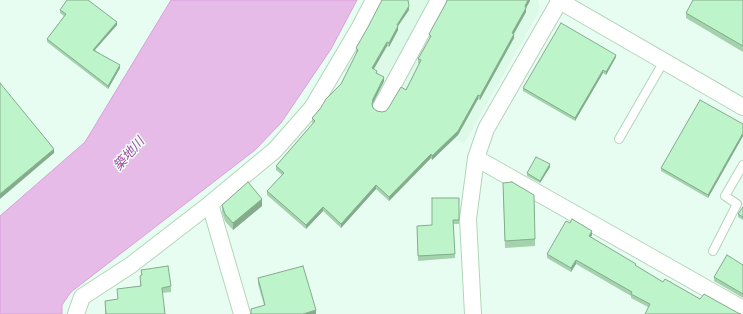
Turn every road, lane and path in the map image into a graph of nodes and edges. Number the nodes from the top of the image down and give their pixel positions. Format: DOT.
graph roads {
  1 [pos="374,0"];
  2 [pos="439,0"];
  3 [pos="559,0"];
  4 [pos="664,62"];
  5 [pos="381,107"];
  6 [pos="743,107"];
  7 [pos="619,139"];
  8 [pos="476,158"];
  9 [pos="743,165"];
  10 [pos="210,204"];
  11 [pos="713,251"];
  12 [pos="743,309"];
  13 [pos="76,314"];
  14 [pos="242,314"];
  15 [pos="473,314"];
  1 -- 10 [label="street"];
  2 -- 5 [label="street"];
  3 -- 4 [label="street"];
  3 -- 8 [label="street"];
  4 -- 6 [label="street"];
  4 -- 7 [label="lane"];
  8 -- 12 [label="street"];
  8 -- 15 [label="street"];
  9 -- 11 [label="lane"];
  10 -- 13 [label="street"];
  10 -- 14 [label="street"];
}
